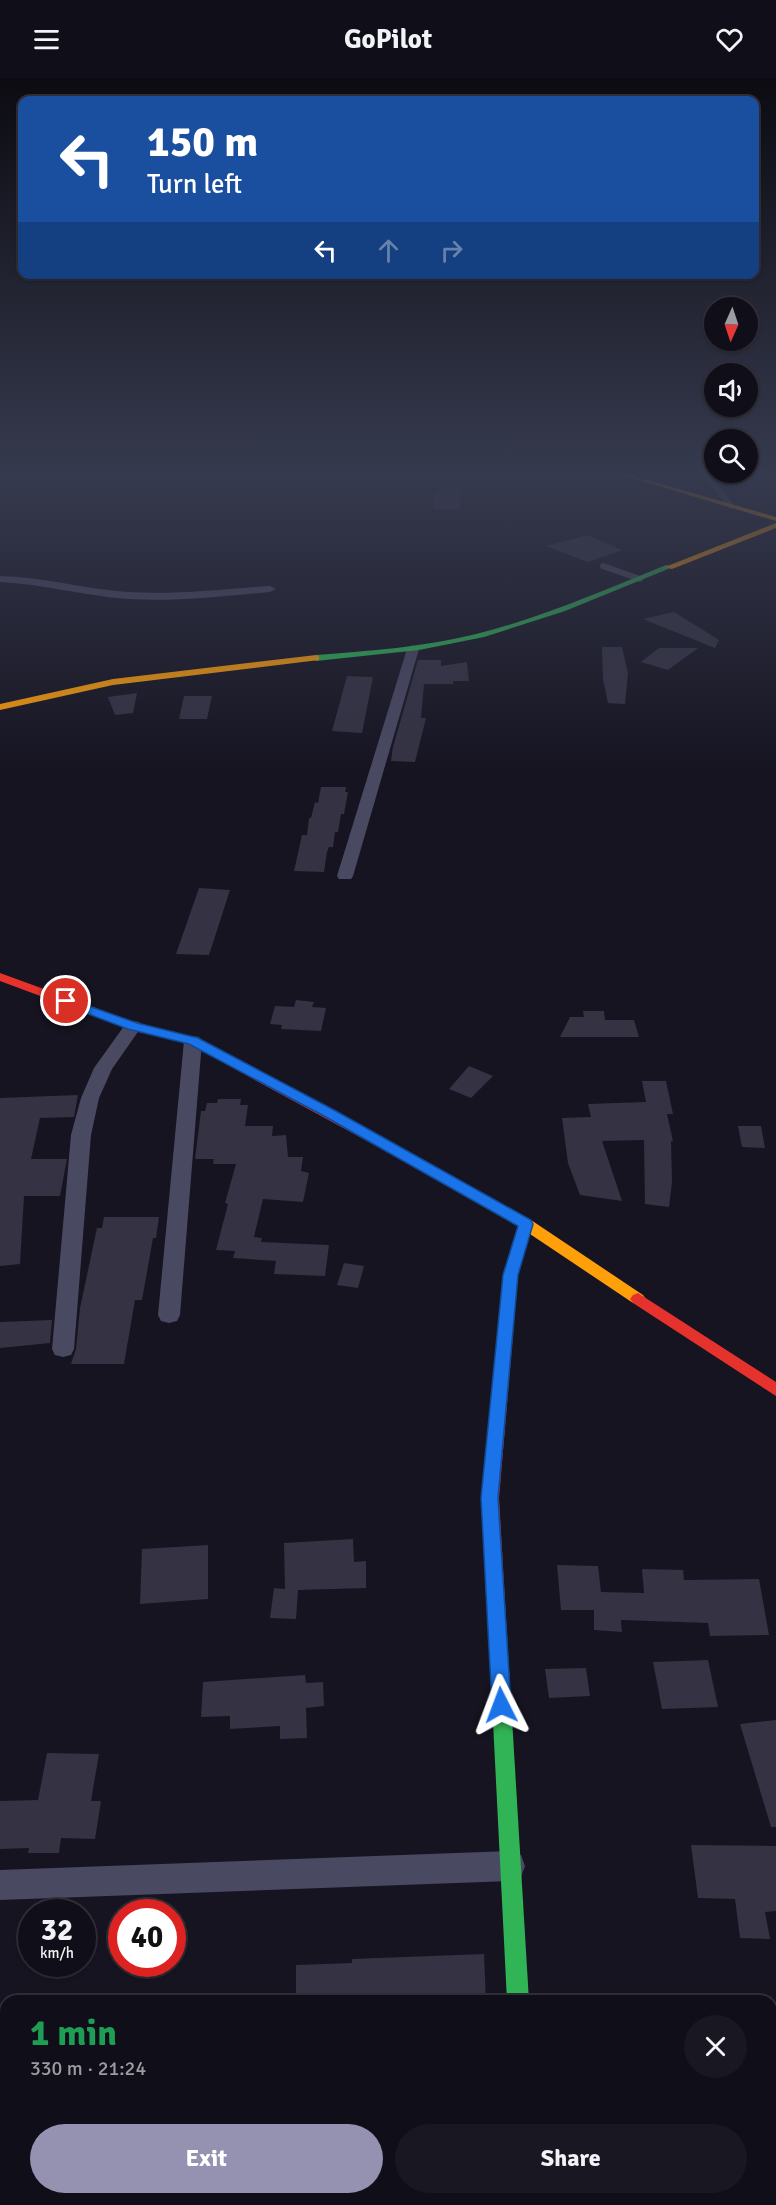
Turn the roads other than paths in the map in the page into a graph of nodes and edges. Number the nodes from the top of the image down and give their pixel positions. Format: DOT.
graph roads {
  1 [pos="624,573"];
  2 [pos="655,573"];
  3 [pos="0,579"];
  4 [pos="640,579"];
  5 [pos="270,589"];
  6 [pos="413,649"];
  7 [pos="0,707"];
  8 [pos="345,876"];
  9 [pos="0,977"];
  10 [pos="133,1026"];
  11 [pos="193,1041"];
  12 [pos="526,1224"];
  13 [pos="169,1315"];
  14 [pos="63,1349"];
  15 [pos="776,1390"];
  16 [pos="510,1866"];
  17 [pos="0,1885"];
  18 [pos="518,1995"];
  1 -- 4 [label="lane"];
  2 -- 4 [label="street"];
  3 -- 5 [label="street"];
  4 -- 6 [label="street"];
  6 -- 7 [label="street"];
  6 -- 8 [label="street"];
  9 -- 10 [label="street"];
  10 -- 11 [label="street"];
  10 -- 14 [label="street"];
  11 -- 12 [label="street"];
  11 -- 13 [label="street"];
  12 -- 15 [label="street"];
  12 -- 16 [label="street"];
  16 -- 17 [label="street"];
  16 -- 18 [label="street"];
}
